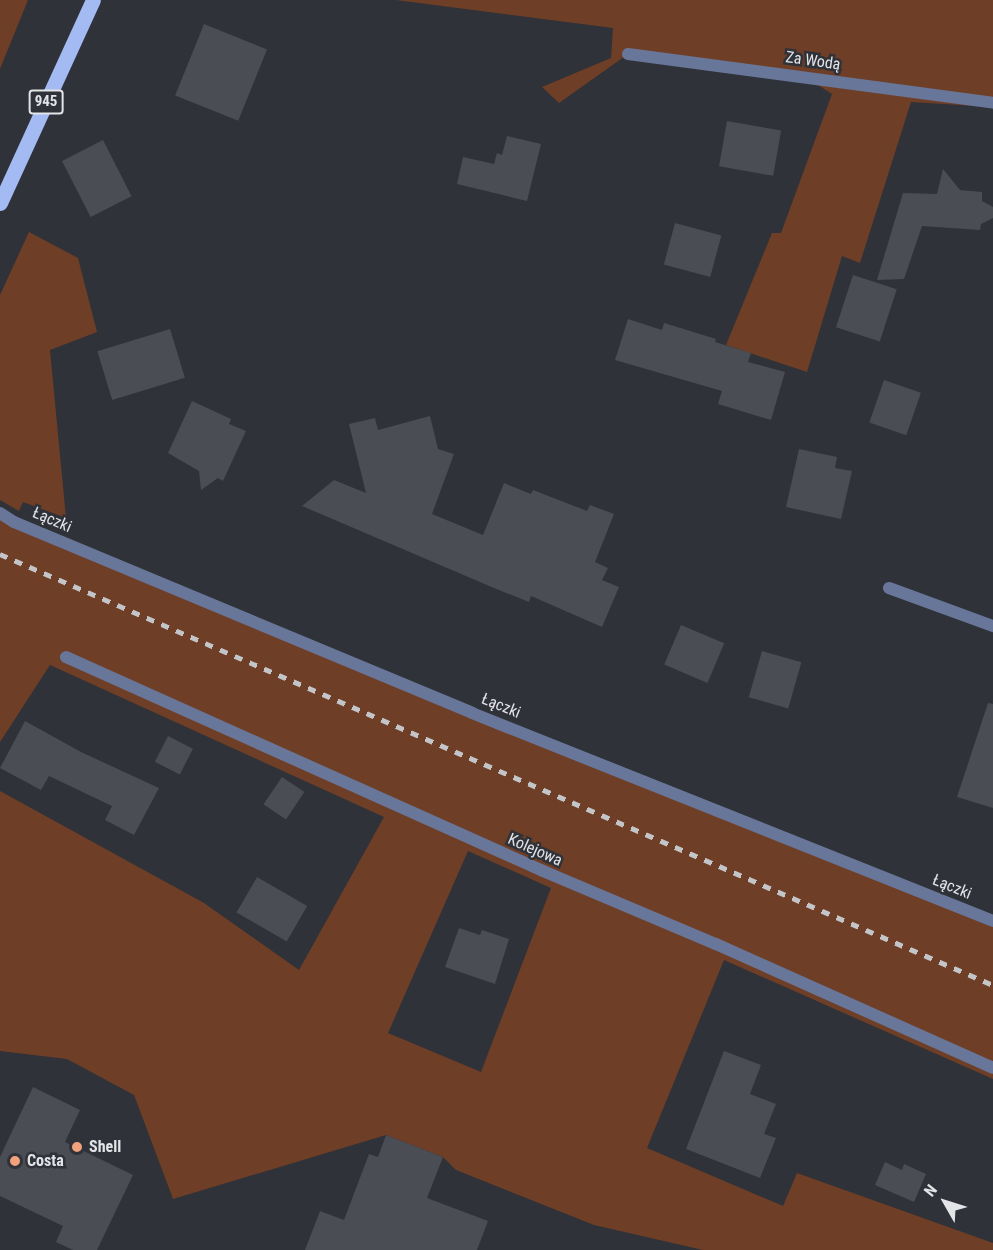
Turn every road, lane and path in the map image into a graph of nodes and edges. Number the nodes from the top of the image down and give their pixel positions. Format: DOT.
graph roads {
  1 [pos="93,0"];
  2 [pos="628,54"];
  3 [pos="993,104"];
  4 [pos="0,203"];
  5 [pos="0,513"];
  6 [pos="889,588"];
  7 [pos="993,626"];
  8 [pos="66,657"];
  9 [pos="993,921"];
  10 [pos="993,1068"];
  1 -- 4 [label="main road, 945"];
  2 -- 3 [label="street, Za Wodą"];
  5 -- 9 [label="street, Łączki"];
  6 -- 7 [label="street"];
  8 -- 10 [label="street, Kolejowa"];
}
